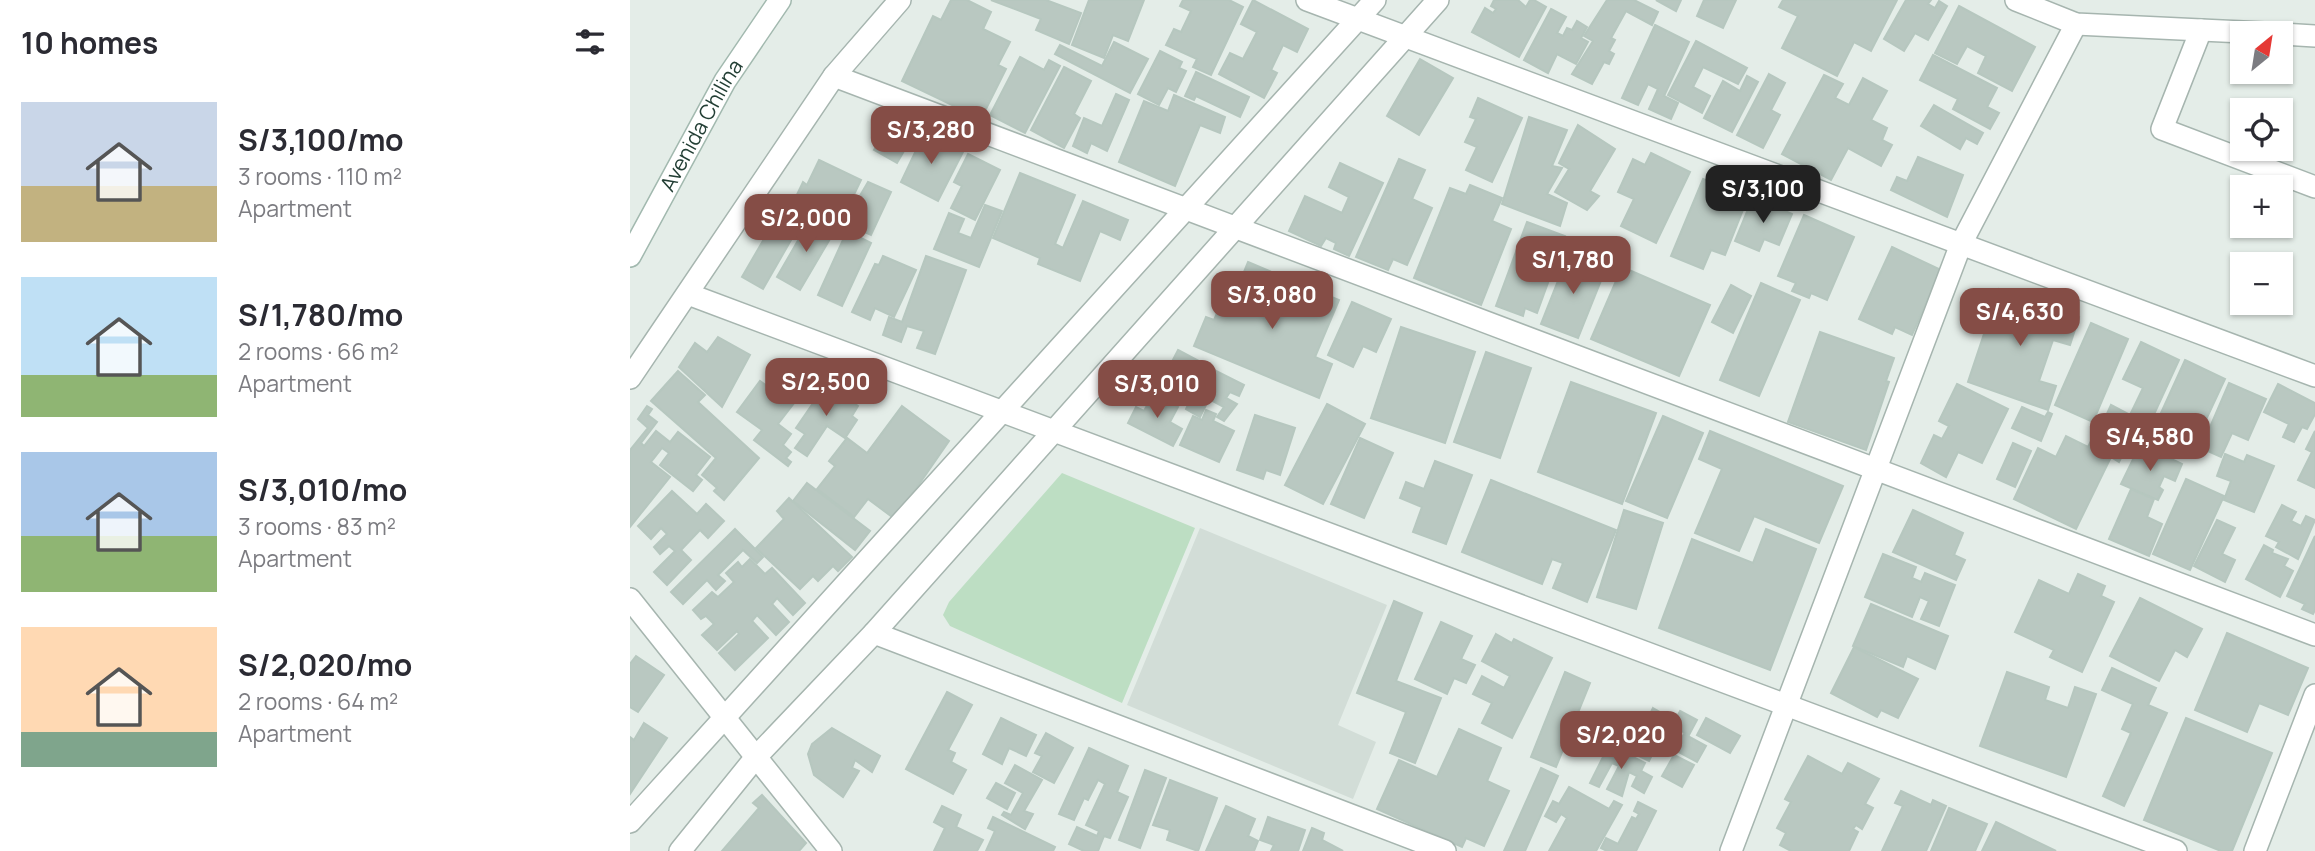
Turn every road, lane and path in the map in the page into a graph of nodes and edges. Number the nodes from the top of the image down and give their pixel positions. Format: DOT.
graph roads {
  1 [pos="780,0"];
  2 [pos="900,0"];
  3 [pos="1307,0"];
  4 [pos="1375,0"];
  5 [pos="1438,0"];
  6 [pos="2016,0"];
  7 [pos="1358,19"];
  8 [pos="2076,24"];
  9 [pos="2201,30"];
  10 [pos="2230,31"];
  11 [pos="2293,35"];
  12 [pos="2315,36"];
  13 [pos="1405,37"];
  14 [pos="834,76"];
  15 [pos="2315,187"];
  16 [pos="1186,209"];
  17 [pos="1235,227"];
  18 [pos="1961,244"];
  19 [pos="630,256"];
  20 [pos="688,294"];
  21 [pos="2315,376"];
  22 [pos="630,378"];
  23 [pos="1002,411"];
  24 [pos="1054,430"];
  25 [pos="1876,468"];
  26 [pos="630,599"];
  27 [pos="874,633"];
  28 [pos="2315,635"];
  29 [pos="2315,695"];
  30 [pos="1787,705"];
  31 [pos="724,717"];
  32 [pos="756,757"];
  33 [pos="630,822"];
  34 [pos="680,851"];
  35 [pos="831,851"];
  36 [pos="1445,851"];
  37 [pos="1731,851"];
  38 [pos="2176,851"];
  39 [pos="2255,851"];
  1 -- 19 [label="street, Avenida Chilina"];
  2 -- 14 [label="street"];
  3 -- 7 [label="street"];
  4 -- 7 [label="street"];
  5 -- 13 [label="street"];
  6 -- 8 [label="street"];
  7 -- 13 [label="street"];
  7 -- 16 [label="street"];
  8 -- 9 [label="street"];
  8 -- 18 [label="street"];
  9 -- 10 [label="street"];
  9 -- 15 [label="street"];
  11 -- 12 [label="street"];
  13 -- 17 [label="street"];
  13 -- 18 [label="street"];
  14 -- 16 [label="street"];
  14 -- 20 [label="street"];
  16 -- 17 [label="street"];
  16 -- 23 [label="street"];
  17 -- 24 [label="street"];
  17 -- 25 [label="street"];
  18 -- 21 [label="street"];
  18 -- 25 [label="street"];
  20 -- 22 [label="street"];
  20 -- 23 [label="street"];
  23 -- 24 [label="street"];
  23 -- 31 [label="street"];
  24 -- 27 [label="street"];
  24 -- 30 [label="street"];
  25 -- 28 [label="street"];
  25 -- 30 [label="street"];
  26 -- 31 [label="street"];
  27 -- 32 [label="street"];
  27 -- 36 [label="street"];
  29 -- 39 [label="street"];
  30 -- 37 [label="street"];
  30 -- 38 [label="street"];
  31 -- 32 [label="street"];
  31 -- 33 [label="street"];
  32 -- 34 [label="street"];
  32 -- 35 [label="street"];
}
